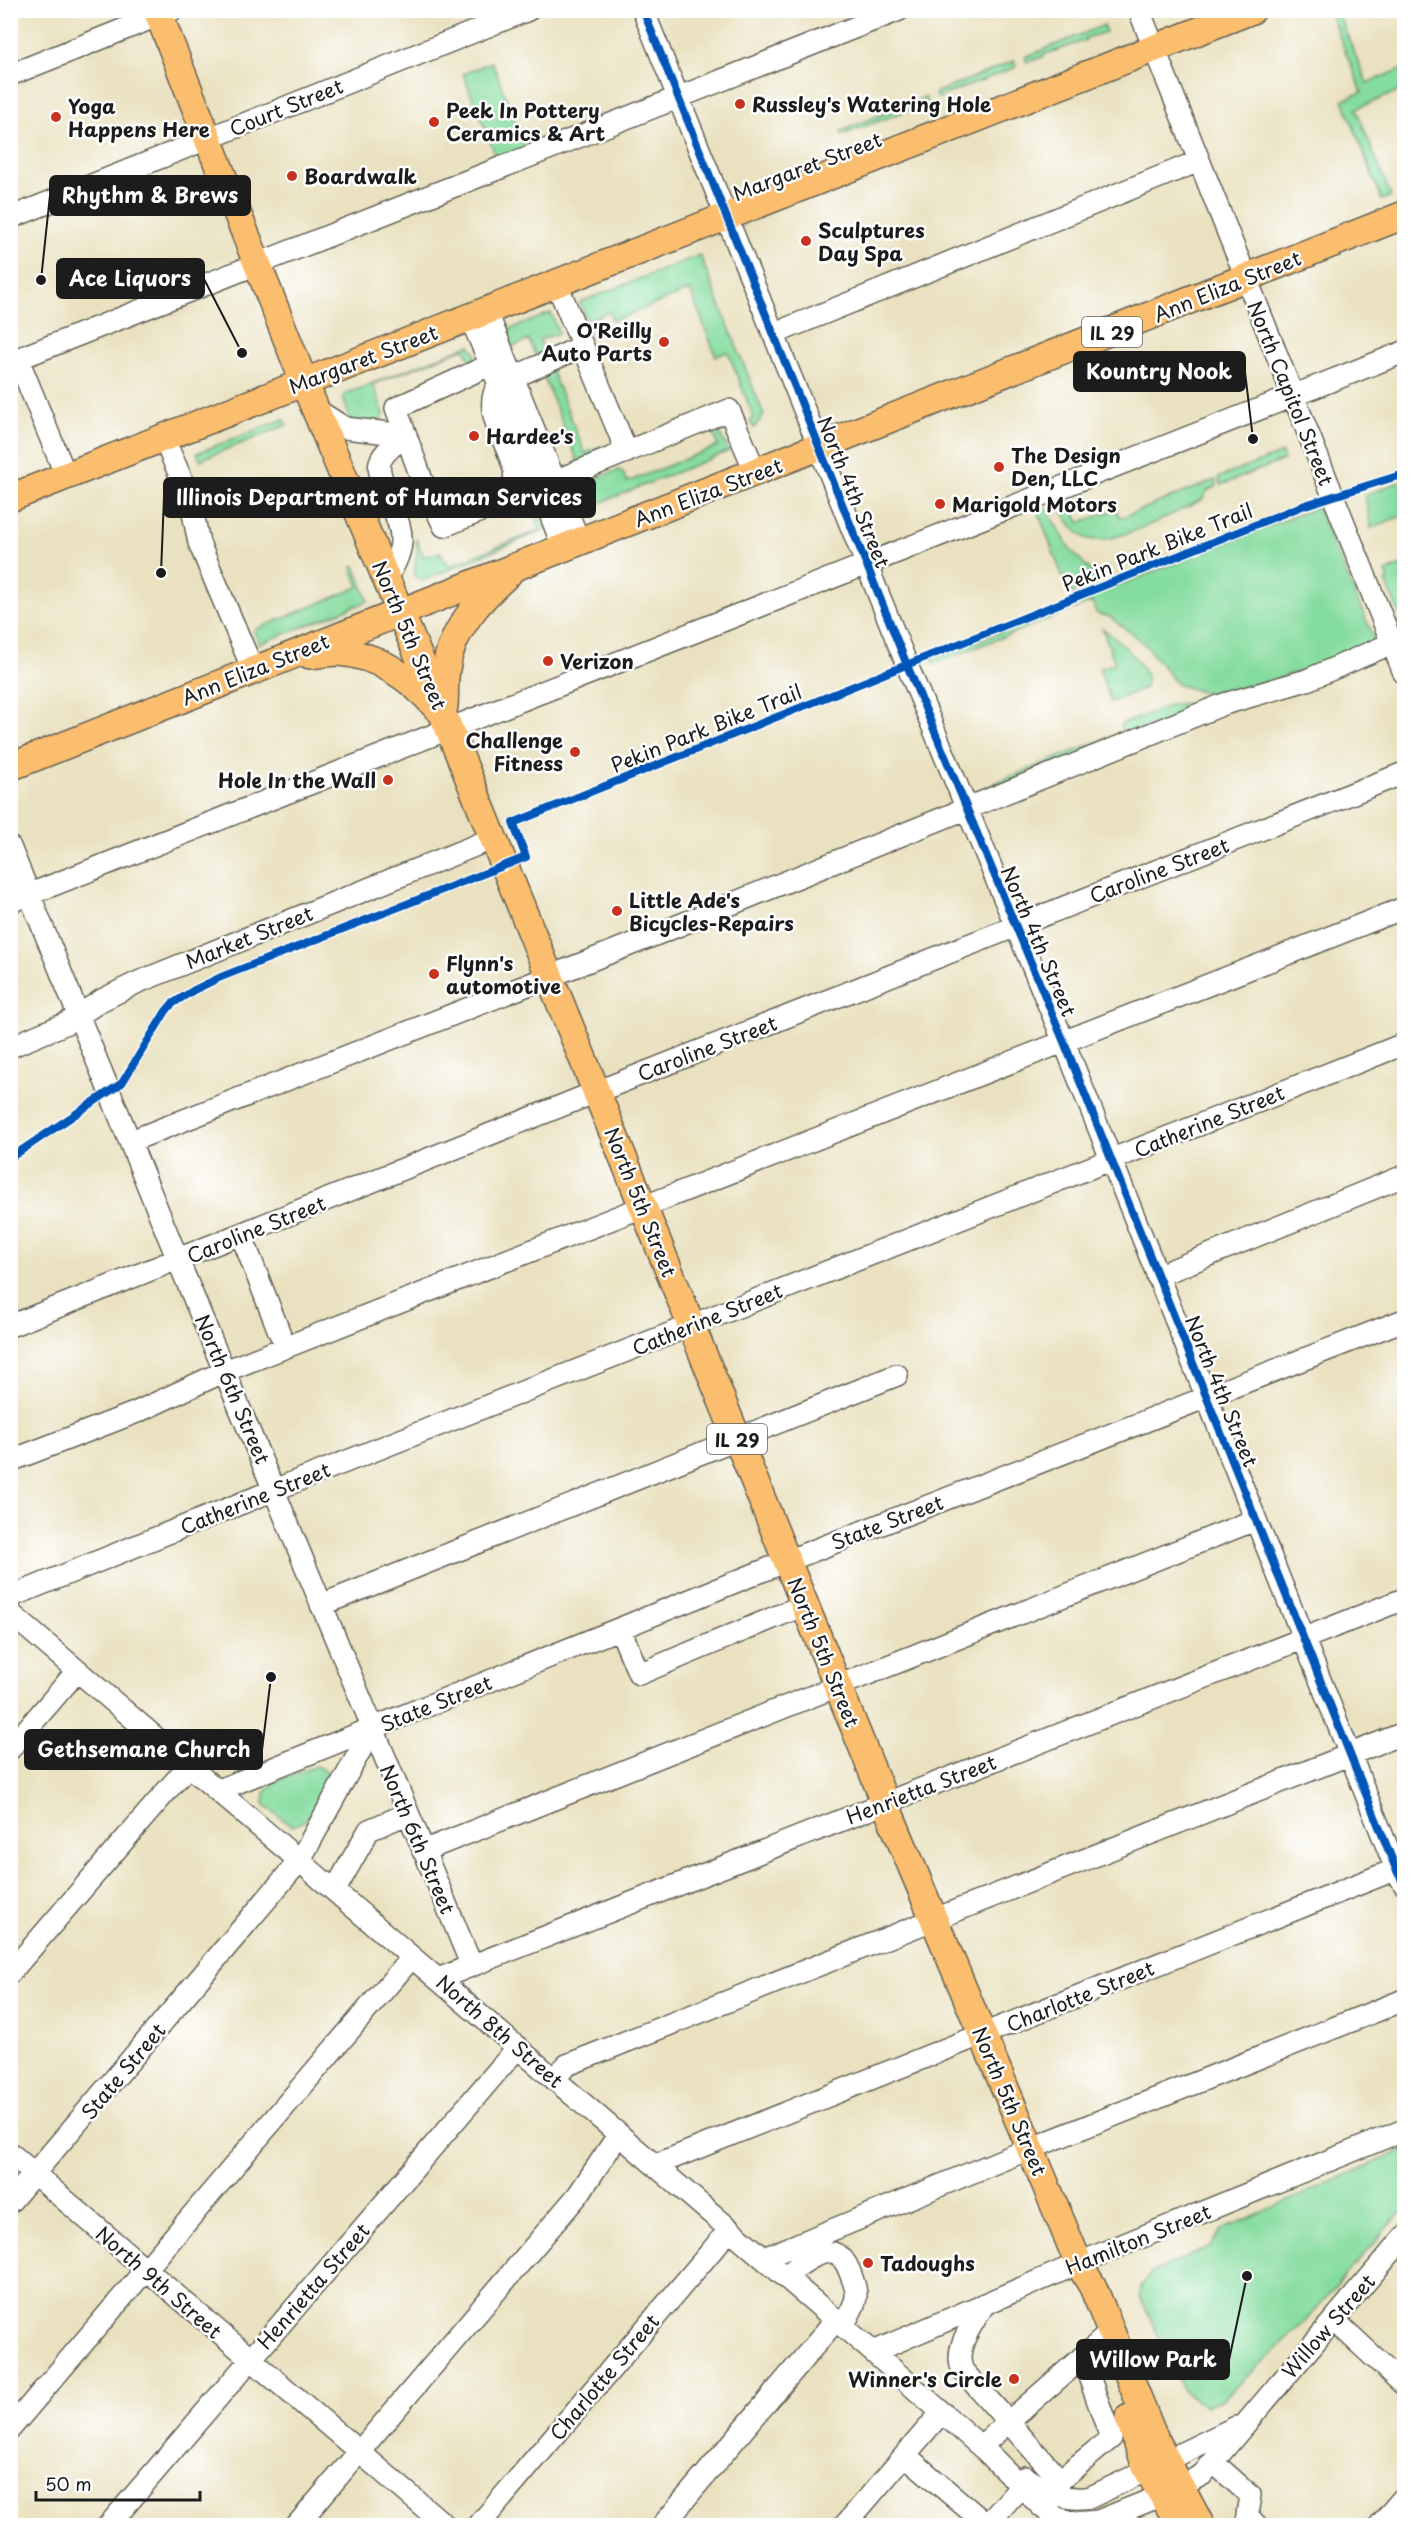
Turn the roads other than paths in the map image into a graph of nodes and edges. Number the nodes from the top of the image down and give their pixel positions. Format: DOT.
graph roads {
  1 [pos="528,10"];
  2 [pos="643,10"];
  3 [pos="899,10"];
  4 [pos="1139,10"];
  5 [pos="1252,10"];
  6 [pos="163,12"];
  7 [pos="1155,49"];
  8 [pos="10,75"];
  9 [pos="677,98"];
  10 [pos="209,138"];
  11 [pos="1199,162"];
  12 [pos="1404,215"];
  13 [pos="725,216"];
  14 [pos="10,218"];
  15 [pos="258,264"];
  16 [pos="1245,279"];
  17 [pos="556,282"];
  18 [pos="478,314"];
  19 [pos="773,334"];
  20 [pos="583,346"];
  21 [pos="1404,352"];
  22 [pos="14,361"];
  23 [pos="497,361"];
  24 [pos="506,381"];
  25 [pos="304,382"];
  26 [pos="1292,396"];
  27 [pos="315,408"];
  28 [pos="406,435"];
  29 [pos="164,437"];
  30 [pos="819,449"];
  31 [pos="627,452"];
  32 [pos="756,473"];
  33 [pos="66,476"];
  34 [pos="422,480"];
  35 [pos="548,485"];
  36 [pos="10,498"];
  37 [pos="571,544"];
  38 [pos="866,565"];
  39 [pos="515,567"];
  40 [pos="387,577"];
  41 [pos="401,611"];
  42 [pos="1398,640"];
  43 [pos="285,657"];
  44 [pos="253,670"];
  45 [pos="1404,674"];
  46 [pos="447,723"];
  47 [pos="10,767"];
  48 [pos="1404,773"];
  49 [pos="967,809"];
  50 [pos="494,838"];
  51 [pos="10,847"];
  52 [pos="20,898"];
  53 [pos="1404,908"];
  54 [pos="1015,927"];
  55 [pos="549,977"];
  56 [pos="80,1015"];
  57 [pos="1064,1042"];
  58 [pos="1404,1044"];
  59 [pos="10,1047"];
  60 [pos="596,1092"];
  61 [pos="132,1141"];
  62 [pos="1110,1160"];
  63 [pos="1404,1176"];
  64 [pos="643,1206"];
  65 [pos="241,1234"];
  66 [pos="178,1260"];
  67 [pos="1157,1276"];
  68 [pos="1404,1320"];
  69 [pos="691,1325"];
  70 [pos="10,1326"];
  71 [pos="280,1334"];
  72 [pos="225,1371"];
  73 [pos="897,1375"];
  74 [pos="1208,1398"];
  75 [pos="737,1439"];
  76 [pos="10,1461"];
  77 [pos="274,1490"];
  78 [pos="1255,1520"];
  79 [pos="787,1561"];
  80 [pos="10,1597"];
  81 [pos="1404,1599"];
  82 [pos="321,1605"];
  83 [pos="804,1605"];
  84 [pos="10,1613"];
  85 [pos="620,1629"];
  86 [pos="1303,1640"];
  87 [pos="78,1670"];
  88 [pos="838,1688"];
  89 [pos="372,1729"];
  90 [pos="1404,1733"];
  91 [pos="10,1749"];
  92 [pos="1350,1755"];
  93 [pos="189,1765"];
  94 [pos="219,1790"];
  95 [pos="885,1803"];
  96 [pos="407,1814"];
  97 [pos="423,1851"];
  98 [pos="300,1860"];
  99 [pos="1402,1873"];
  100 [pos="335,1890"];
  101 [pos="933,1920"];
  102 [pos="412,1957"];
  103 [pos="471,1964"];
  104 [pos="10,1973"];
  105 [pos="438,1979"];
  106 [pos="1404,2000"];
  107 [pos="982,2035"];
  108 [pos="518,2047"];
  109 [pos="554,2078"];
  110 [pos="1404,2130"];
  111 [pos="619,2134"];
  112 [pos="1031,2148"];
  113 [pos="10,2153"];
  114 [pos="655,2165"];
  115 [pos="34,2174"];
  116 [pos="10,2202"];
  117 [pos="730,2229"];
  118 [pos="1404,2238"];
  119 [pos="764,2258"];
  120 [pos="1079,2264"];
  121 [pos="146,2270"];
  122 [pos="785,2276"];
  123 [pos="984,2304"];
  124 [pos="1334,2320"];
  125 [pos="840,2323"];
  126 [pos="1098,2344"];
  127 [pos="873,2352"];
  128 [pos="250,2359"];
  129 [pos="1404,2385"];
  130 [pos="942,2412"];
  131 [pos="1252,2414"];
  132 [pos="1126,2416"];
  133 [pos="1008,2422"];
  134 [pos="10,2429"];
  135 [pos="984,2449"];
  136 [pos="358,2451"];
  137 [pos="905,2455"];
  138 [pos="1214,2463"];
  139 [pos="1157,2464"];
  140 [pos="1023,2482"];
  141 [pos="1172,2491"];
  142 [pos="1404,2497"];
  143 [pos="1121,2518"];
  144 [pos="1068,2523"];
  145 [pos="108,2526"];
  146 [pos="296,2526"];
  147 [pos="446,2526"];
  148 [pos="478,2526"];
  149 [pos="662,2526"];
  150 [pos="844,2526"];
  151 [pos="1181,2526"];
  152 [pos="1201,2526"];
  153 [pos="1257,2526"];
  154 [pos="1379,2526"];
  1 -- 10 [label="street, Court Street"];
  2 -- 9 [label="street, North 4th Street"];
  3 -- 9 [label="street"];
  4 -- 7 [label="street, North Capitol Street"];
  5 -- 7 [label="main road, Margaret Street"];
  6 -- 8 [label="street"];
  6 -- 10 [label="main road, North 5th Street"];
  7 -- 11 [label="street, North Capitol Street"];
  7 -- 13 [label="main road, Margaret Street"];
  9 -- 13 [label="street, North 4th Street"];
  9 -- 15 [label="street"];
  10 -- 14 [label="street, Court Street"];
  10 -- 15 [label="main road, North 5th Street"];
  11 -- 16 [label="street, North Capitol Street"];
  11 -- 19 [label="street"];
  12 -- 16 [label="main road, Ann Eliza Street / IL 29"];
  13 -- 17 [label="main road, Margaret Street"];
  13 -- 19 [label="street, North 4th Street"];
  15 -- 22 [label="street"];
  15 -- 25 [label="main road, North 5th Street"];
  16 -- 26 [label="street, North Capitol Street"];
  16 -- 30 [label="main road, Ann Eliza Street / IL 29"];
  17 -- 18 [label="main road, Margaret Street"];
  17 -- 20 [label="street"];
  18 -- 23 [label="street"];
  18 -- 25 [label="main road, Margaret Street"];
  19 -- 30 [label="street, North 4th Street"];
  20 -- 24 [label="street"];
  20 -- 31 [label="street"];
  21 -- 26 [label="street"];
  22 -- 33 [label="street"];
  23 -- 24 [label="street"];
  23 -- 28 [label="street"];
  24 -- 34 [label="street"];
  24 -- 35 [label="street"];
  25 -- 27 [label="main road, North 5th Street / IL 29"];
  25 -- 29 [label="main road, Margaret Street"];
  26 -- 38 [label="street"];
  26 -- 42 [label="street, North Capitol Street"];
  27 -- 28 [label="street"];
  27 -- 40 [label="main road, North 5th Street / IL 29"];
  28 -- 34 [label="street"];
  28 -- 40 [label="street"];
  29 -- 33 [label="main road, Margaret Street"];
  29 -- 44 [label="street"];
  30 -- 32 [label="main road, Ann Eliza Street / IL 29"];
  30 -- 38 [label="street, North 4th Street"];
  31 -- 32 [label="street"];
  31 -- 35 [label="street"];
  32 -- 37 [label="main road, Ann Eliza Street / IL 29"];
  33 -- 36 [label="main road, Margaret Street"];
  34 -- 35 [label="street"];
  35 -- 37 [label="street"];
  37 -- 39 [label="main road, Ann Eliza Street / IL 29"];
  38 -- 46 [label="street"];
  38 -- 49 [label="street, North 4th Street"];
  39 -- 41 [label="main road, Ann Eliza Street / IL 29"];
  39 -- 46 [label="main road"];
  40 -- 41 [label="main road, North 5th Street / IL 29"];
  41 -- 43 [label="main road, Ann Eliza Street"];
  41 -- 46 [label="main road, North 5th Street / IL 29"];
  42 -- 45 [label="street, North Capitol Street"];
  42 -- 49 [label="street"];
  43 -- 44 [label="main road, Ann Eliza Street"];
  43 -- 46 [label="main road"];
  44 -- 47 [label="main road, Ann Eliza Street"];
  46 -- 50 [label="main road, North 5th Street / IL 29"];
  46 -- 52 [label="street"];
  48 -- 54 [label="street, Caroline Street"];
  49 -- 54 [label="street, North 4th Street"];
  49 -- 55 [label="street"];
  50 -- 55 [label="main road, North 5th Street / IL 29"];
  50 -- 56 [label="street, Market Street"];
  51 -- 52 [label="street, North 6th Street"];
  52 -- 56 [label="street, North 6th Street"];
  53 -- 57 [label="street"];
  54 -- 57 [label="street, North 4th Street"];
  54 -- 60 [label="street, Caroline Street"];
  55 -- 60 [label="main road, North 5th Street / IL 29"];
  55 -- 61 [label="street"];
  56 -- 59 [label="street, Market Street"];
  56 -- 61 [label="street, North 6th Street"];
  57 -- 62 [label="street, North 4th Street"];
  57 -- 64 [label="street"];
  58 -- 62 [label="street, Catherine Street"];
  60 -- 64 [label="main road, North 5th Street / IL 29"];
  60 -- 65 [label="street, Caroline Street"];
  61 -- 66 [label="street, North 6th Street"];
  62 -- 67 [label="street, North 4th Street"];
  62 -- 69 [label="street, Catherine Street"];
  63 -- 67 [label="street"];
  64 -- 69 [label="main road, North 5th Street / IL 29"];
  64 -- 72 [label="street"];
  65 -- 66 [label="street, Caroline Street"];
  65 -- 71 [label="street"];
  66 -- 70 [label="street, Caroline Street"];
  66 -- 72 [label="street, North 6th Street"];
  67 -- 74 [label="street, North 4th Street"];
  68 -- 74 [label="street, State Street"];
  69 -- 75 [label="main road, North 5th Street / IL 29"];
  69 -- 77 [label="street, Catherine Street"];
  72 -- 76 [label="street"];
  72 -- 77 [label="street, North 6th Street"];
  73 -- 75 [label="street"];
  74 -- 78 [label="street, North 4th Street"];
  74 -- 79 [label="street, State Street"];
  75 -- 79 [label="main road, North 5th Street / IL 29"];
  75 -- 82 [label="street"];
  77 -- 80 [label="street, Catherine Street"];
  77 -- 82 [label="street, North 6th Street"];
  78 -- 86 [label="street, North 4th Street"];
  78 -- 88 [label="street"];
  79 -- 83 [label="main road, North 5th Street / IL 29"];
  79 -- 85 [label="street, State Street"];
  81 -- 86 [label="street, Henrietta Street"];
  82 -- 89 [label="street, North 6th Street"];
  83 -- 85 [label="street"];
  83 -- 88 [label="main road, North 5th Street / IL 29"];
  84 -- 87 [label="street, North 8th Street"];
  85 -- 89 [label="street, State Street"];
  86 -- 92 [label="street, North 4th Street"];
  86 -- 95 [label="street, Henrietta Street"];
  87 -- 91 [label="street"];
  87 -- 93 [label="street, North 8th Street"];
  88 -- 95 [label="main road, North 5th Street / IL 29"];
  88 -- 97 [label="street"];
  89 -- 94 [label="street, State Street"];
  89 -- 96 [label="street, North 6th Street"];
  89 -- 98 [label="street, State Street"];
  90 -- 92 [label="street"];
  92 -- 99 [label="street, North 4th Street"];
  92 -- 101 [label="street"];
  93 -- 94 [label="street, North 8th Street"];
  93 -- 104 [label="street"];
  94 -- 98 [label="street, North 8th Street"];
  95 -- 101 [label="main road, North 5th Street / IL 29"];
  95 -- 103 [label="street, Henrietta Street"];
  96 -- 97 [label="street, North 6th Street"];
  96 -- 100 [label="street"];
  97 -- 103 [label="street, North 6th Street"];
  98 -- 100 [label="street, North 8th Street"];
  98 -- 115 [label="street, State Street"];
  99 -- 107 [label="street, Charlotte Street"];
  100 -- 102 [label="street, North 8th Street"];
  101 -- 107 [label="main road, North 5th Street / IL 29"];
  101 -- 109 [label="street"];
  102 -- 105 [label="street, North 8th Street"];
  102 -- 121 [label="street"];
  103 -- 105 [label="street, Henrietta Street"];
  105 -- 108 [label="street, North 8th Street"];
  106 -- 112 [label="street"];
  107 -- 112 [label="main road, North 5th Street / IL 29"];
  107 -- 114 [label="street, Charlotte Street"];
  108 -- 109 [label="street, North 8th Street"];
  108 -- 128 [label="street, Henrietta Street"];
  109 -- 111 [label="street, North 8th Street"];
  110 -- 120 [label="street, Hamilton Street"];
  111 -- 114 [label="street, North 8th Street"];
  111 -- 136 [label="street"];
  112 -- 119 [label="street"];
  112 -- 120 [label="main road, North 5th Street / IL 29"];
  113 -- 115 [label="street, North 9th Street"];
  114 -- 117 [label="street, North 8th Street"];
  115 -- 116 [label="street, State Street"];
  115 -- 121 [label="street, North 9th Street"];
  117 -- 119 [label="street, North 8th Street"];
  117 -- 148 [label="street, Charlotte Street"];
  118 -- 124 [label="street, Willow Street"];
  119 -- 122 [label="street, North 8th Street"];
  120 -- 123 [label="street, Hamilton Street"];
  120 -- 126 [label="main road, North 5th Street / IL 29"];
  121 -- 128 [label="street, North 9th Street"];
  121 -- 134 [label="street"];
  122 -- 125 [label="street, North 8th Street"];
  122 -- 125 [label="street"];
  123 -- 127 [label="street, Hamilton Street"];
  123 -- 133 [label="street"];
  124 -- 129 [label="street"];
  124 -- 131 [label="street, Willow Street"];
  125 -- 127 [label="street, North 8th Street"];
  125 -- 149 [label="street"];
  126 -- 132 [label="main road, North 5th Street / IL 29"];
  126 -- 132 [label="street"];
  126 -- 133 [label="street"];
  127 -- 130 [label="street, North 8th Street"];
  128 -- 136 [label="street, North 9th Street"];
  128 -- 145 [label="street, Henrietta Street"];
  130 -- 135 [label="street, North 8th Street"];
  130 -- 137 [label="street"];
  131 -- 138 [label="street, Willow Street"];
  131 -- 139 [label="street, Willow Street"];
  132 -- 133 [label="street"];
  132 -- 139 [label="main road, North 5th Street / IL 29"];
  133 -- 135 [label="street"];
  135 -- 140 [label="street, North 8th Street"];
  136 -- 146 [label="street"];
  136 -- 147 [label="street, North 9th Street"];
  137 -- 140 [label="street"];
  137 -- 150 [label="street"];
  138 -- 141 [label="street, Willow Street"];
  138 -- 153 [label="street"];
  139 -- 140 [label="street, North 8th Street"];
  139 -- 141 [label="main road, North 5th Street / IL 29"];
  140 -- 144 [label="street, North 8th Street"];
  141 -- 143 [label="street, North 8th Street"];
  141 -- 151 [label="main road, North 5th Street / IL 29"];
  141 -- 152 [label="main road, North 5th Street / IL 29"];
  142 -- 154 [label="street"];
  143 -- 144 [label="street, North 8th Street"];
}
